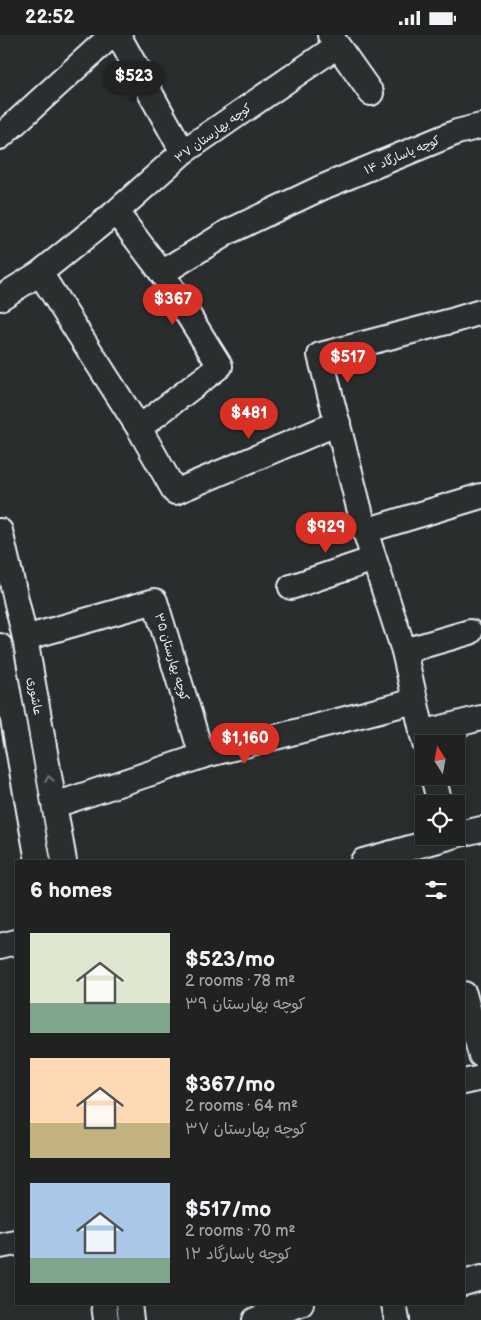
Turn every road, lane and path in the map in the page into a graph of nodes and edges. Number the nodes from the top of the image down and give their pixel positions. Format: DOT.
graph roads {
  1 [pos="112,35"];
  2 [pos="118,35"];
  3 [pos="334,41"];
  4 [pos="371,93"];
  5 [pos="481,126"];
  6 [pos="0,137"];
  7 [pos="183,152"];
  8 [pos="116,212"];
  9 [pos="40,273"];
  10 [pos="162,273"];
  11 [pos="0,298"];
  12 [pos="481,312"];
  13 [pos="338,423"];
  14 [pos="139,428"];
  15 [pos="481,496"];
  16 [pos="0,531"];
  17 [pos="364,531"];
  18 [pos="374,559"];
  19 [pos="291,587"];
  20 [pos="4,594"];
  21 [pos="470,632"];
  22 [pos="25,639"];
  23 [pos="0,646"];
  24 [pos="404,651"];
  25 [pos="415,701"];
  26 [pos="481,718"];
  27 [pos="422,735"];
  28 [pos="432,735"];
  29 [pos="202,756"];
  30 [pos="67,801"];
  31 [pos="481,829"];
  32 [pos="465,833"];
  33 [pos="437,845"];
  34 [pos="424,853"];
  35 [pos="38,860"];
  36 [pos="64,860"];
  37 [pos="371,860"];
  38 [pos="15,942"];
  39 [pos="0,946"];
  40 [pos="465,998"];
  41 [pos="481,1056"];
  42 [pos="465,1061"];
  43 [pos="481,1078"];
  44 [pos="465,1082"];
  45 [pos="15,1243"];
  46 [pos="0,1246"];
  47 [pos="481,1278"];
  48 [pos="465,1283"];
  49 [pos="104,1305"];
  50 [pos="129,1305"];
  51 [pos="298,1305"];
  52 [pos="106,1320"];
  53 [pos="131,1320"];
  54 [pos="254,1320"];
  1 -- 6 [label="street"];
  2 -- 7 [label="street"];
  3 -- 4 [label="street, کوچه بهارستان ۳۷"];
  3 -- 7 [label="street, کوچه بهارستان ۳۷"];
  5 -- 10 [label="street, کوچه پاسارگاد ۱۴"];
  7 -- 8 [label="street, کوچه بهارستان ۳۷"];
  8 -- 9 [label="street, کوچه بهارستان ۳۷"];
  8 -- 10 [label="street"];
  9 -- 11 [label="street, کوچه بهارستان ۳۷"];
  9 -- 14 [label="street"];
  10 -- 14 [label="street"];
  12 -- 13 [label="street"];
  13 -- 14 [label="street"];
  13 -- 17 [label="street"];
  15 -- 17 [label="street"];
  16 -- 20 [label="street, عاشوری"];
  17 -- 18 [label="street"];
  18 -- 19 [label="street"];
  18 -- 24 [label="street"];
  20 -- 22 [label="street, عاشوری"];
  21 -- 24 [label="street"];
  22 -- 29 [label="street, کوچه بهارستان ۳۵"];
  36 -- 22 [label="street, عاشوری, one-way"];
  23 -- 35 [label="street, عاشوری"];
  24 -- 25 [label="street"];
  25 -- 27 [label="street"];
  25 -- 29 [label="street"];
  26 -- 28 [label="street"];
  29 -- 30 [label="street"];
  31 -- 32 [label="street"];
  33 -- 34 [label="street"];
  34 -- 37 [label="street"];
  38 -- 39 [label="street"];
  40 -- 41 [label="street"];
  41 -- 42 [label="street"];
  43 -- 44 [label="street"];
  45 -- 46 [label="street"];
  47 -- 48 [label="street"];
  49 -- 52 [label="street"];
  50 -- 53 [label="street"];
  51 -- 54 [label="street"];
}
